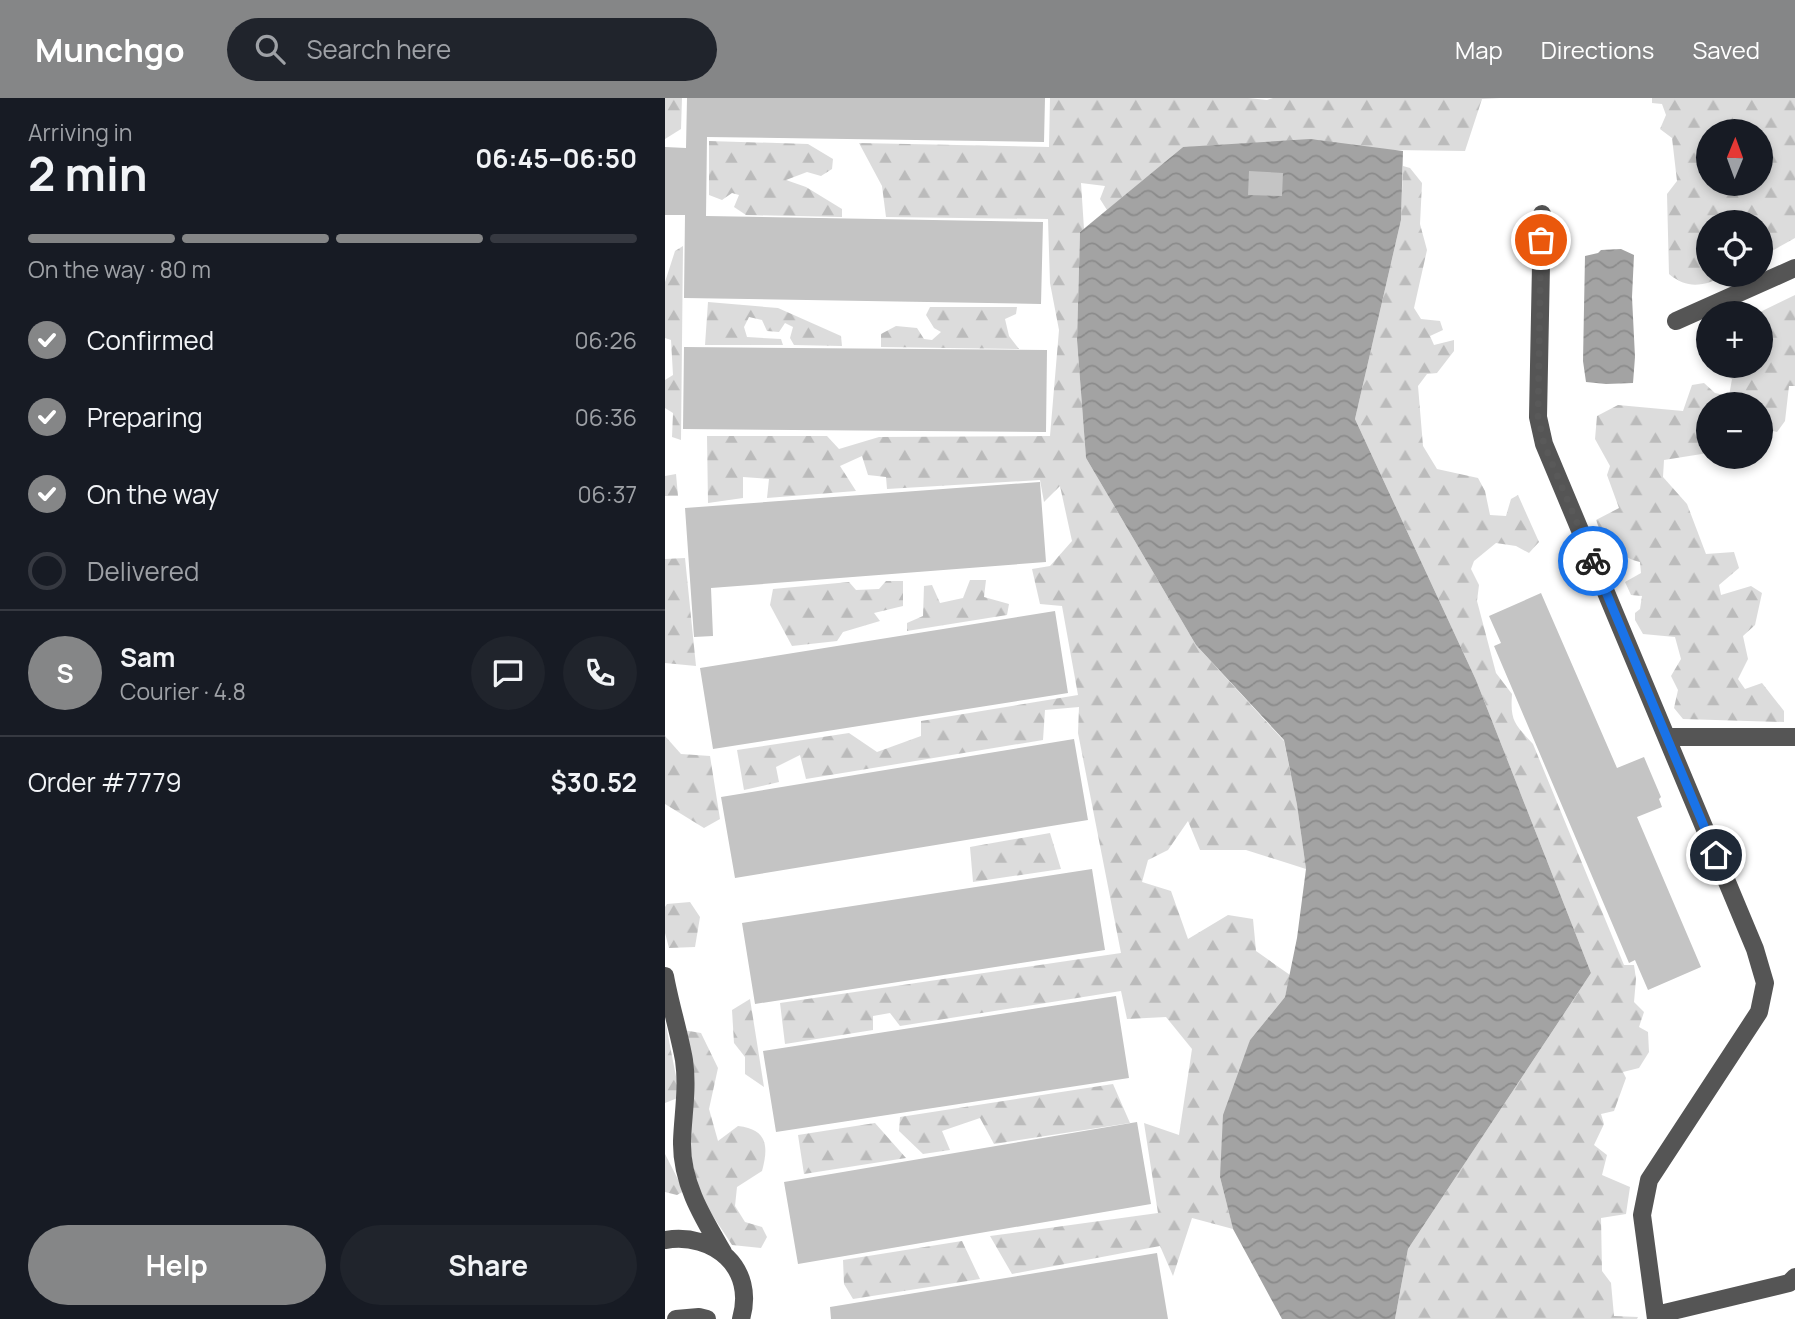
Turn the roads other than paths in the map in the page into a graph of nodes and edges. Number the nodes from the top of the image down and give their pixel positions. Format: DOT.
graph roads {
  1 [pos="1542,214"];
  2 [pos="1795,268"];
  3 [pos="1676,321"];
  4 [pos="1667,737"];
  5 [pos="1795,737"];
  6 [pos="665,976"];
  7 [pos="665,1240"];
  8 [pos="723,1252"];
  9 [pos="1795,1278"];
  10 [pos="1656,1317"];
  11 [pos="676,1319"];
  12 [pos="707,1319"];
  13 [pos="740,1319"];
  1 -- 4 [label="street"];
  2 -- 3 [label="street"];
  4 -- 5 [label="street"];
  4 -- 10 [label="street"];
  6 -- 8 [label="street"];
  7 -- 8 [label="street"];
  8 -- 13 [label="street"];
  9 -- 10 [label="street"];
  11 -- 12 [label="street"];
}
